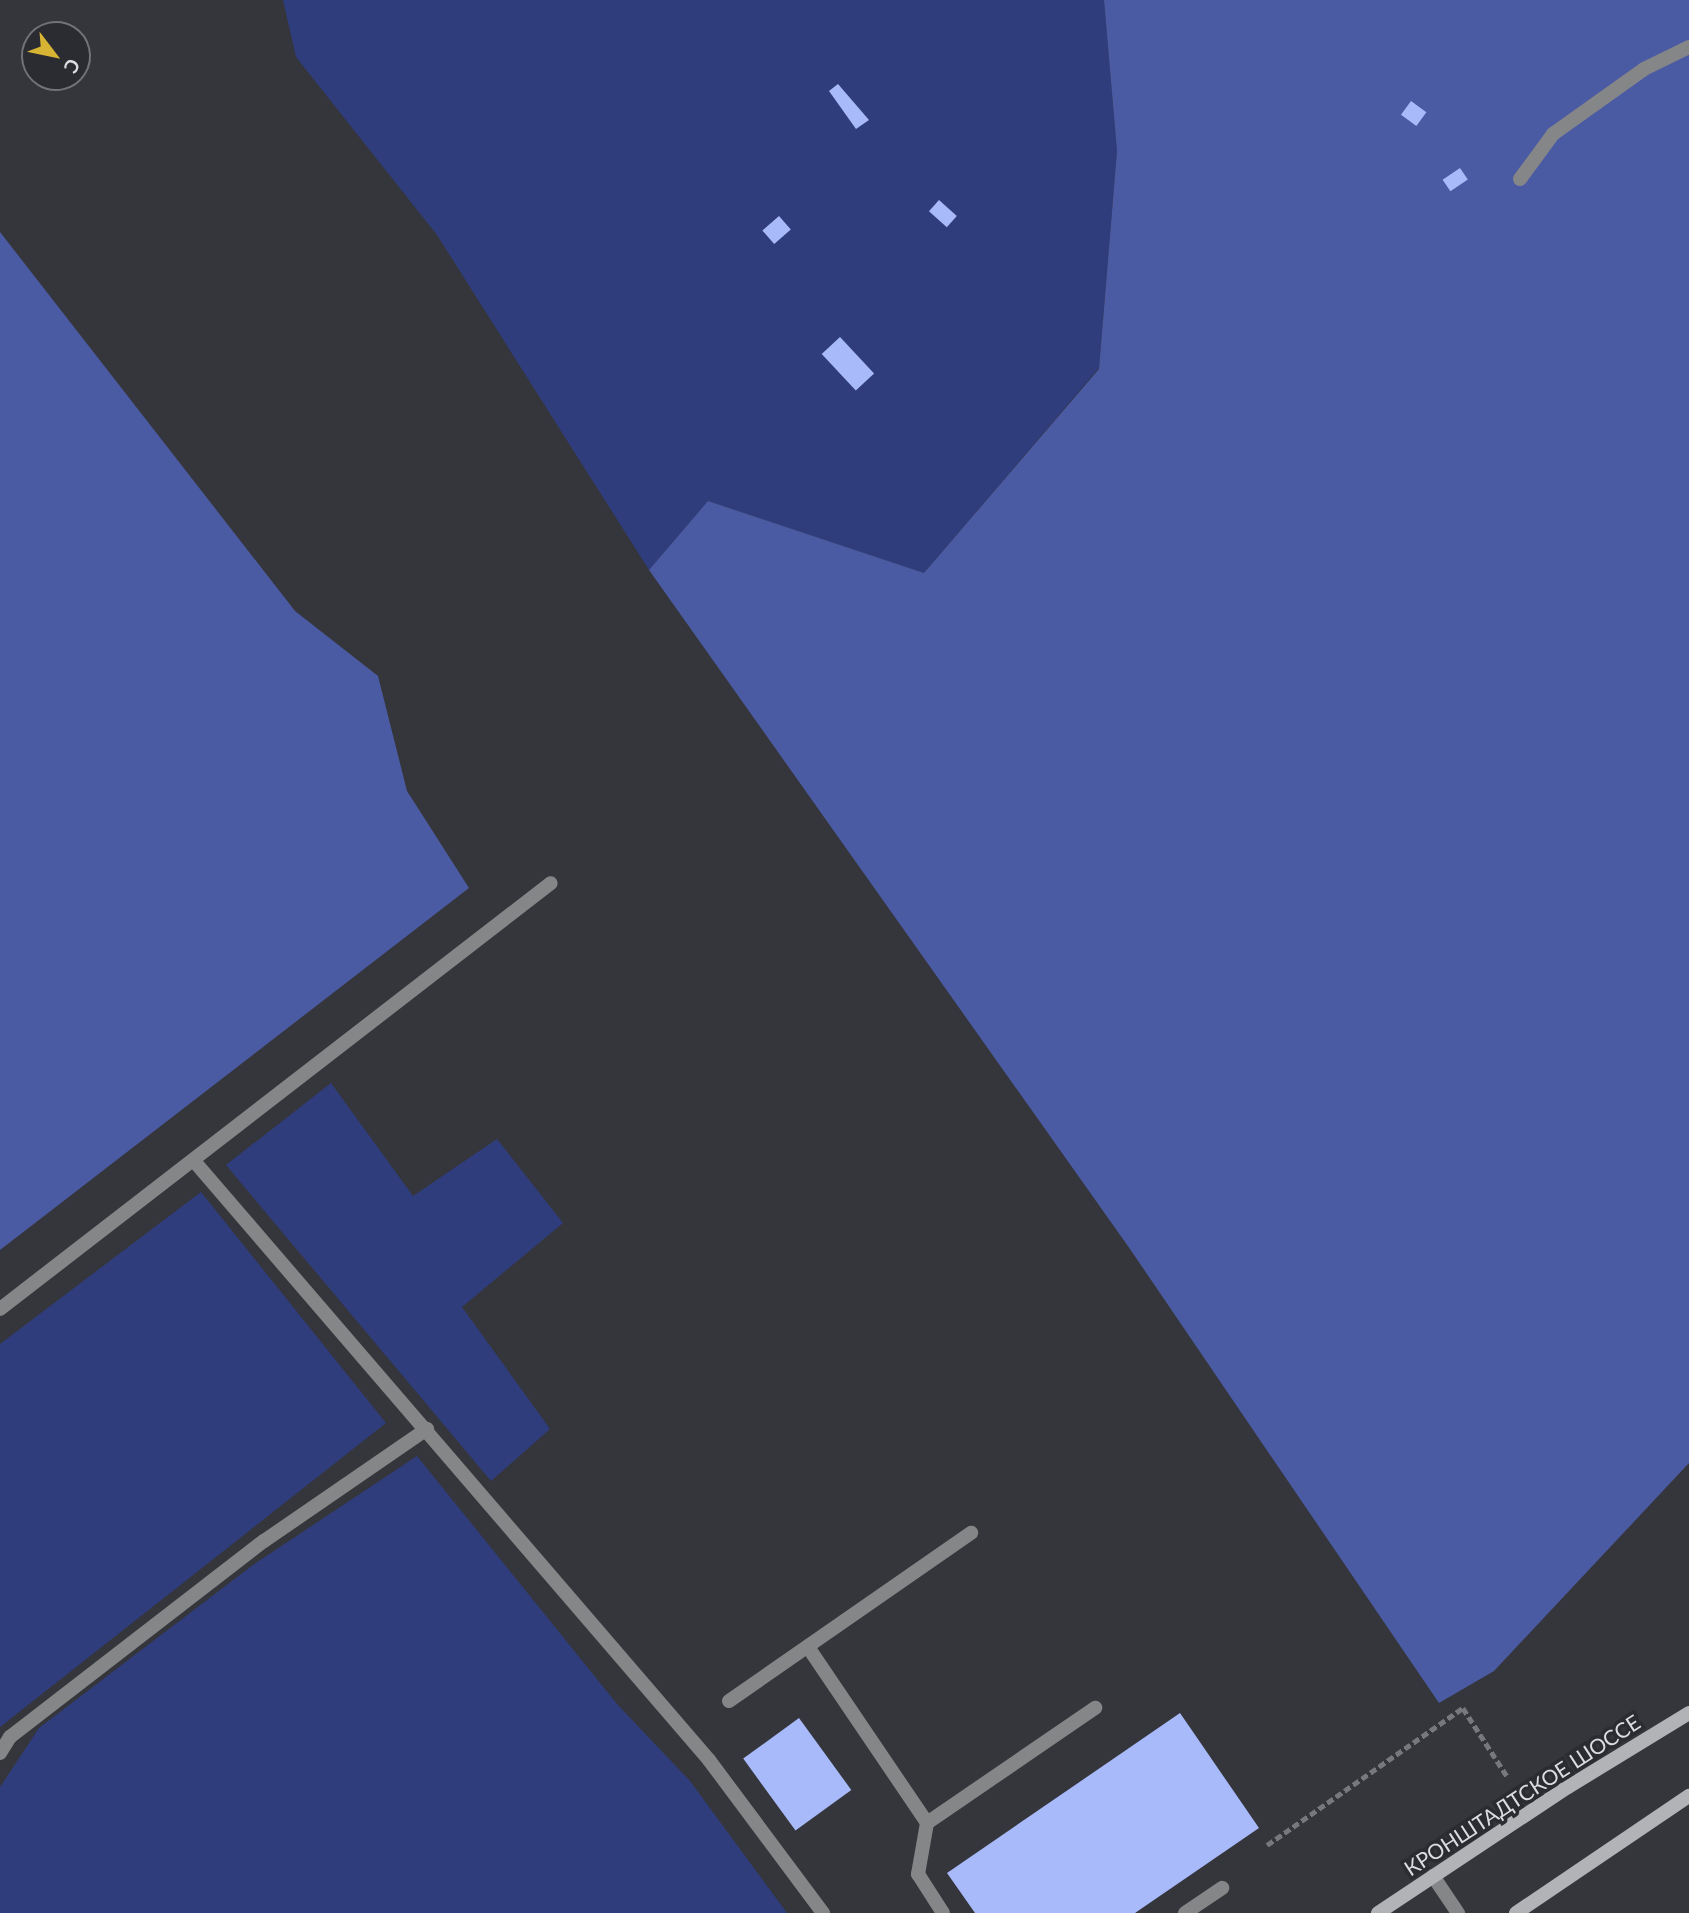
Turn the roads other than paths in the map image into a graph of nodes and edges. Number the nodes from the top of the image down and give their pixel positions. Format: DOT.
graph roads {
  1 [pos="1689,47"];
  2 [pos="1520,179"];
  3 [pos="551,883"];
  4 [pos="194,1161"];
  5 [pos="0,1309"];
  6 [pos="427,1429"];
  7 [pos="971,1534"];
  8 [pos="808,1647"];
  9 [pos="729,1701"];
  10 [pos="1095,1708"];
  11 [pos="1689,1713"];
  12 [pos="0,1753"];
  13 [pos="1689,1796"];
  14 [pos="927,1823"];
  15 [pos="1433,1876"];
  16 [pos="1222,1888"];
  17 [pos="823,1913"];
  18 [pos="943,1913"];
  19 [pos="1185,1913"];
  20 [pos="1379,1913"];
  21 [pos="1458,1913"];
  22 [pos="1516,1913"];
  1 -- 2 [label="street"];
  3 -- 4 [label="street"];
  4 -- 5 [label="street"];
  4 -- 6 [label="street"];
  6 -- 12 [label="street"];
  6 -- 17 [label="street"];
  7 -- 8 [label="street"];
  8 -- 9 [label="street"];
  8 -- 14 [label="street"];
  10 -- 14 [label="street"];
  11 -- 15 [label="main road, КРОНШТАДТСКОЕ ШОССЕ"];
  13 -- 22 [label="main road"];
  14 -- 18 [label="street"];
  15 -- 20 [label="main road, КРОНШТАДТСКОЕ ШОССЕ"];
  15 -- 21 [label="street"];
  16 -- 19 [label="street"];
}
